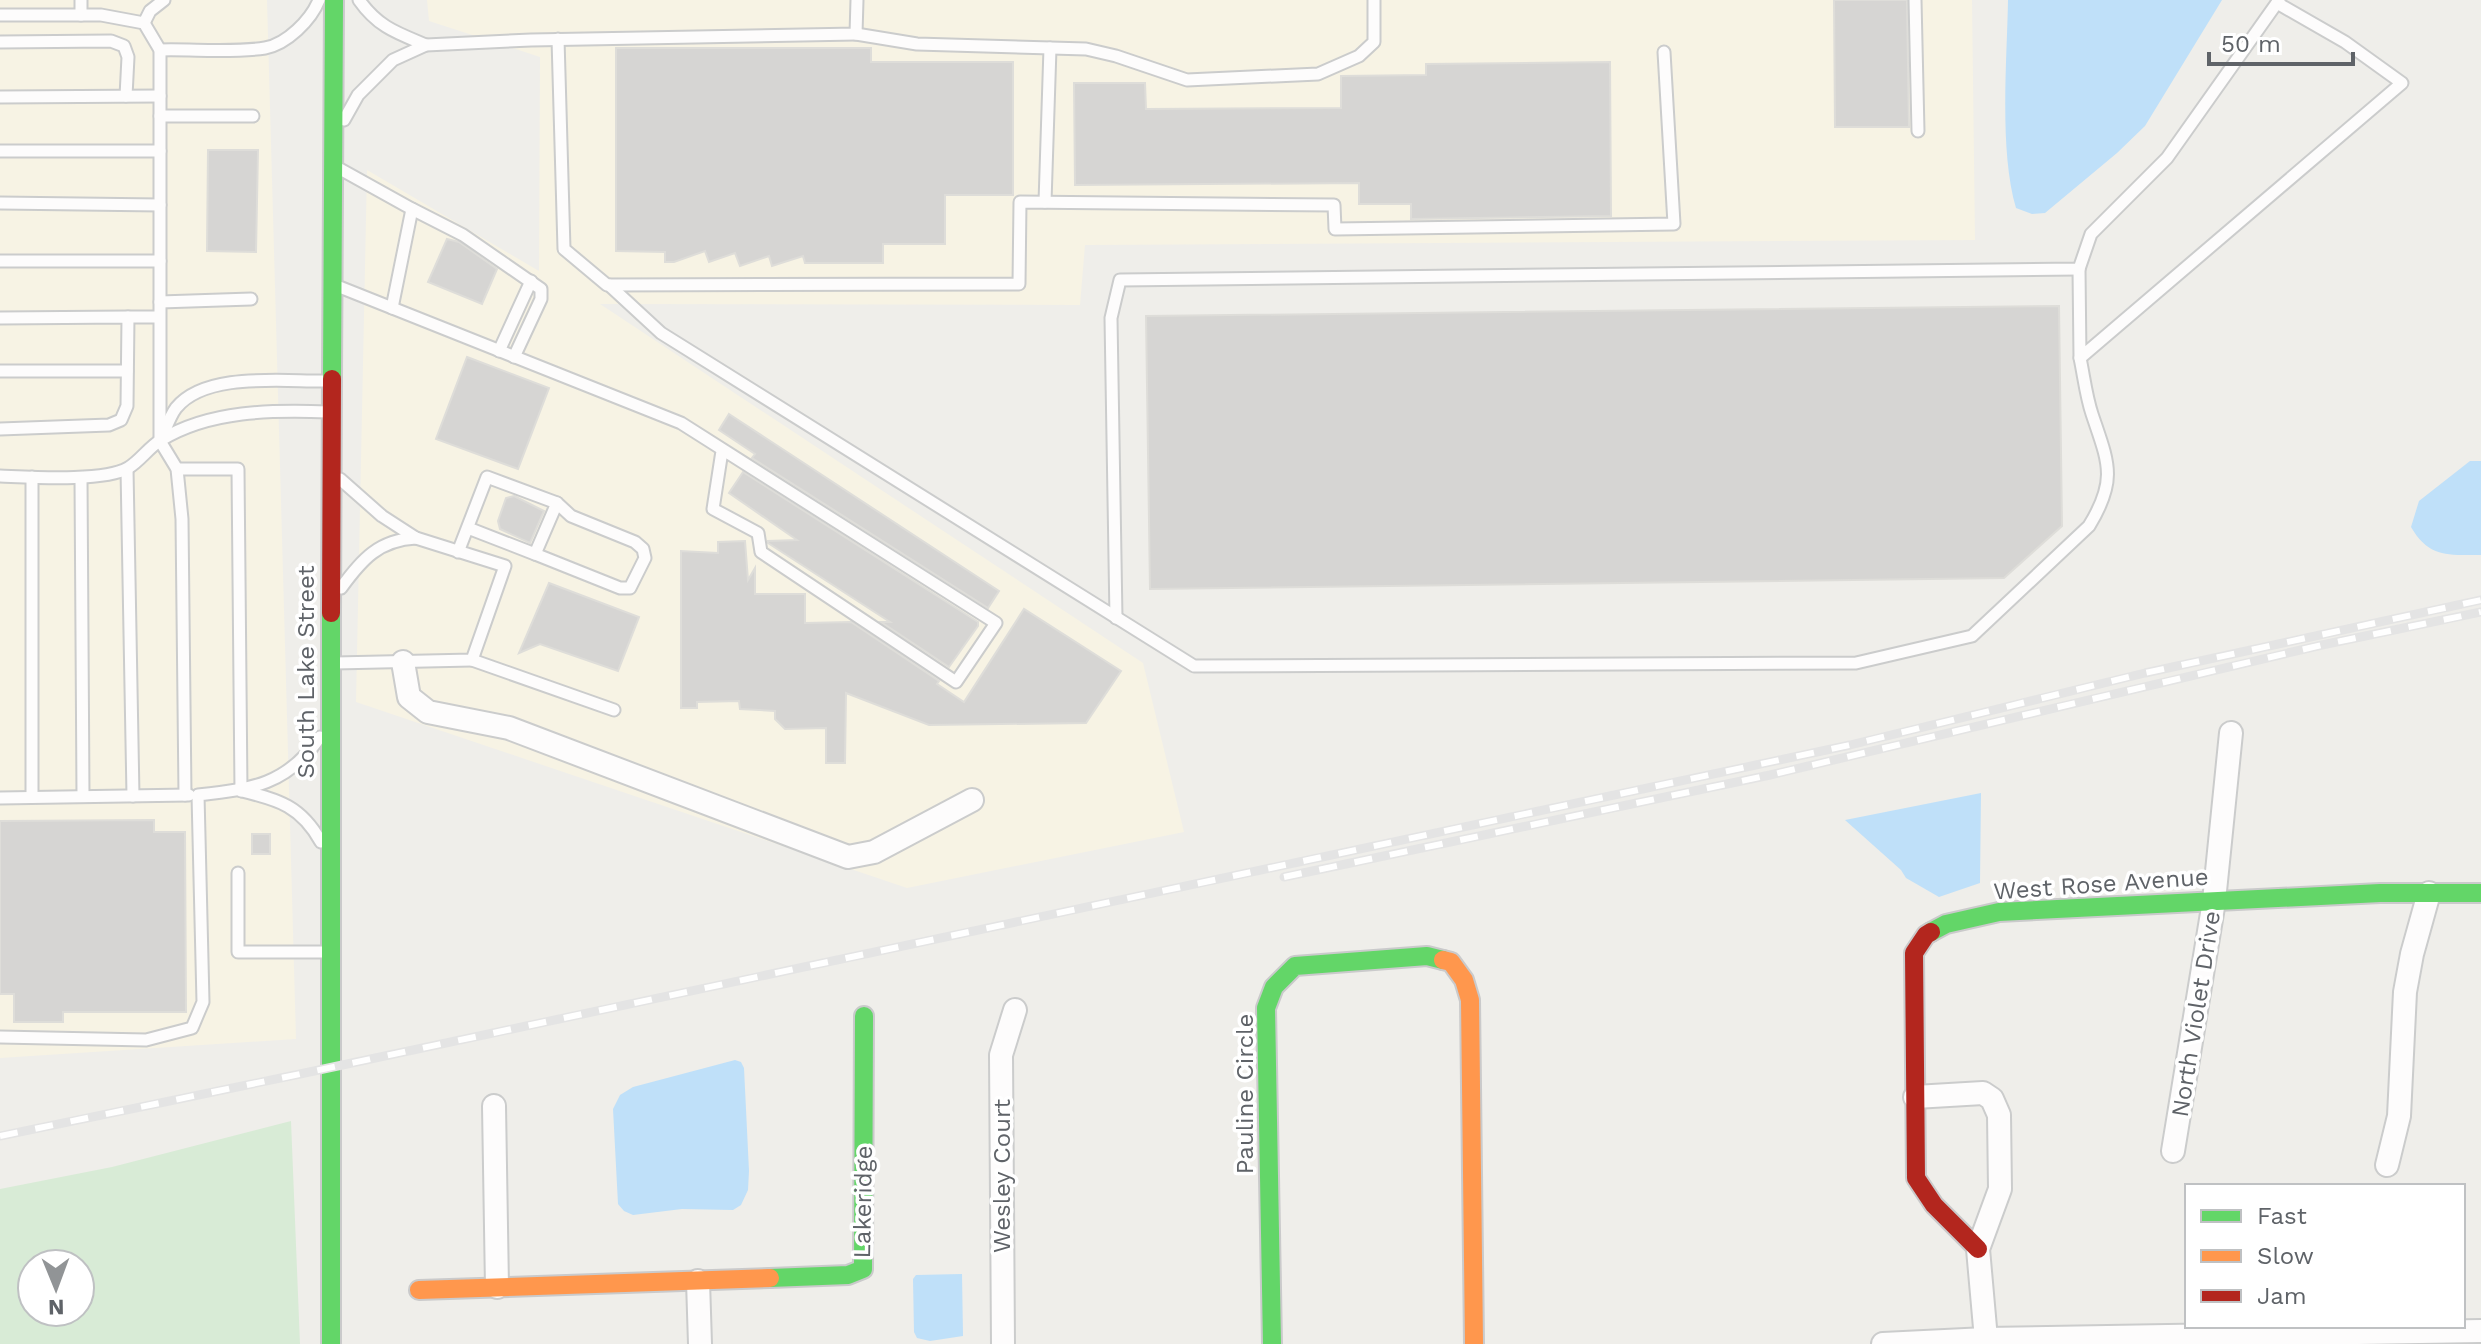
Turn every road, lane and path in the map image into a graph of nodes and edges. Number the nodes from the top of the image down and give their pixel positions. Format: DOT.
graph roads {
  1 [pos="81,0"];
  2 [pos="164,0"];
  3 [pos="319,0"];
  4 [pos="334,0"];
  5 [pos="359,0"];
  6 [pos="857,0"];
  7 [pos="1374,0"];
  8 [pos="1915,0"];
  9 [pos="2278,2"];
  10 [pos="148,5"];
  11 [pos="0,15"];
  12 [pos="81,15"];
  13 [pos="144,23"];
  14 [pos="856,34"];
  15 [pos="558,39"];
  16 [pos="0,42"];
  17 [pos="426,45"];
  18 [pos="1050,48"];
  19 [pos="160,50"];
  20 [pos="1664,52"];
  21 [pos="126,96"];
  22 [pos="160,96"];
  23 [pos="0,97"];
  24 [pos="160,116"];
  25 [pos="253,116"];
  26 [pos="1918,131"];
  27 [pos="334,138"];
  28 [pos="0,151"];
  29 [pos="160,151"];
  30 [pos="333,166"];
  31 [pos="1045,202"];
  32 [pos="0,203"];
  33 [pos="160,205"];
  34 [pos="412,209"];
  35 [pos="0,261"];
  36 [pos="160,261"];
  37 [pos="2079,269"];
  38 [pos="531,281"];
  39 [pos="332,284"];
  40 [pos="609,285"];
  41 [pos="251,299"];
  42 [pos="160,302"];
  43 [pos="392,308"];
  44 [pos="128,317"];
  45 [pos="159,317"];
  46 [pos="0,318"];
  47 [pos="499,351"];
  48 [pos="514,357"];
  49 [pos="2080,358"];
  50 [pos="0,371"];
  51 [pos="127,371"];
  52 [pos="333,380"];
  53 [pos="333,412"];
  54 [pos="0,429"];
  55 [pos="160,441"];
  56 [pos="722,451"];
  57 [pos="127,469"];
  58 [pos="177,469"];
  59 [pos="332,473"];
  60 [pos="0,476"];
  61 [pos="32,477"];
  62 [pos="81,478"];
  63 [pos="557,503"];
  64 [pos="468,528"];
  65 [pos="416,538"];
  66 [pos="458,552"];
  67 [pos="535,554"];
  68 [pos="330,602"];
  69 [pos="1116,618"];
  70 [pos="472,660"];
  71 [pos="403,662"];
  72 [pos="330,664"];
  73 [pos="614,710"];
  74 [pos="330,719"];
  75 [pos="2231,733"];
  76 [pos="241,791"];
  77 [pos="191,795"];
  78 [pos="83,796"];
  79 [pos="133,796"];
  80 [pos="32,797"];
  81 [pos="0,798"];
  82 [pos="972,800"];
  83 [pos="330,862"];
  84 [pos="238,873"];
  85 [pos="2429,893"];
  86 [pos="2481,893"];
  87 [pos="2214,901"];
  88 [pos="330,952"];
  89 [pos="1015,1010"];
  90 [pos="864,1016"];
  91 [pos="0,1037"];
  92 [pos="1915,1097"];
  93 [pos="494,1106"];
  94 [pos="2173,1151"];
  95 [pos="2387,1165"];
  96 [pos="1978,1249"];
  97 [pos="698,1281"];
  98 [pos="497,1287"];
  99 [pos="419,1290"];
  100 [pos="2481,1331"];
  101 [pos="1986,1339"];
  102 [pos="331,1344"];
  103 [pos="700,1344"];
  104 [pos="1003,1344"];
  105 [pos="1272,1344"];
  106 [pos="1474,1344"];
  107 [pos="1883,1344"];
  1 -- 12 [label="lane"];
  2 -- 10 [label="lane"];
  3 -- 19 [label="lane"];
  4 -- 27 [label="street, South Lake Street"];
  5 -- 17 [label="lane"];
  6 -- 14 [label="lane"];
  7 -- 18 [label="lane"];
  8 -- 26 [label="lane"];
  9 -- 37 [label="lane"];
  9 -- 49 [label="lane"];
  10 -- 13 [label="lane"];
  11 -- 12 [label="lane"];
  12 -- 13 [label="lane"];
  13 -- 19 [label="lane"];
  14 -- 15 [label="lane"];
  14 -- 18 [label="lane"];
  15 -- 17 [label="lane"];
  15 -- 40 [label="lane"];
  16 -- 21 [label="lane"];
  17 -- 27 [label="lane"];
  18 -- 31 [label="lane"];
  19 -- 22 [label="lane"];
  20 -- 31 [label="lane"];
  21 -- 22 [label="lane"];
  21 -- 23 [label="lane"];
  22 -- 24 [label="lane"];
  24 -- 25 [label="lane"];
  24 -- 29 [label="lane"];
  27 -- 30 [label="street, South Lake Street"];
  28 -- 29 [label="lane"];
  29 -- 33 [label="lane"];
  30 -- 34 [label="lane"];
  30 -- 39 [label="street, South Lake Street"];
  31 -- 40 [label="lane"];
  32 -- 33 [label="lane"];
  33 -- 36 [label="lane"];
  34 -- 38 [label="lane"];
  34 -- 43 [label="lane"];
  35 -- 36 [label="lane"];
  36 -- 42 [label="lane"];
  37 -- 49 [label="lane"];
  37 -- 69 [label="lane"];
  38 -- 47 [label="lane"];
  38 -- 48 [label="lane"];
  39 -- 43 [label="lane"];
  39 -- 52 [label="street, South Lake Street"];
  40 -- 69 [label="lane"];
  41 -- 42 [label="lane"];
  42 -- 45 [label="lane"];
  43 -- 47 [label="lane"];
  44 -- 45 [label="lane"];
  44 -- 46 [label="lane"];
  44 -- 51 [label="lane"];
  45 -- 55 [label="lane"];
  47 -- 48 [label="lane"];
  48 -- 56 [label="lane"];
  49 -- 69 [label="lane"];
  50 -- 51 [label="lane"];
  51 -- 54 [label="lane"];
  52 -- 53 [label="street, South Lake Street"];
  52 -- 55 [label="lane"];
  53 -- 55 [label="lane"];
  53 -- 59 [label="street, South Lake Street"];
  55 -- 57 [label="lane"];
  55 -- 58 [label="lane"];
  56 -- 56 [label="lane"];
  57 -- 62 [label="lane"];
  57 -- 79 [label="lane"];
  58 -- 76 [label="lane"];
  58 -- 77 [label="lane"];
  59 -- 65 [label="lane"];
  59 -- 68 [label="street, South Lake Street"];
  60 -- 61 [label="lane"];
  61 -- 62 [label="lane"];
  61 -- 80 [label="lane"];
  62 -- 78 [label="lane"];
  63 -- 64 [label="lane"];
  63 -- 67 [label="lane"];
  63 -- 67 [label="lane"];
  64 -- 66 [label="lane"];
  64 -- 67 [label="lane"];
  65 -- 66 [label="lane"];
  65 -- 68 [label="lane"];
  66 -- 70 [label="lane"];
  68 -- 72 [label="street, South Lake Street"];
  70 -- 71 [label="lane"];
  70 -- 73 [label="lane"];
  71 -- 72 [label="lane"];
  71 -- 82 [label="street"];
  72 -- 74 [label="street, South Lake Street"];
  74 -- 76 [label="lane"];
  74 -- 83 [label="street, South Lake Street"];
  75 -- 87 [label="street, North Violet Drive"];
  76 -- 77 [label="lane"];
  76 -- 83 [label="lane"];
  77 -- 79 [label="lane"];
  77 -- 91 [label="lane"];
  78 -- 79 [label="lane"];
  78 -- 80 [label="lane"];
  80 -- 81 [label="lane"];
  83 -- 88 [label="street, South Lake Street"];
  84 -- 88 [label="lane"];
  85 -- 86 [label="street, West Rose Avenue"];
  85 -- 87 [label="street, West Rose Avenue"];
  85 -- 95 [label="street"];
  87 -- 92 [label="street, West Rose Avenue"];
  87 -- 94 [label="street, North Violet Drive"];
  88 -- 102 [label="street, South Lake Street"];
  89 -- 104 [label="street, Wesley Court"];
  90 -- 97 [label="street, Lakeridge"];
  92 -- 96 [label="street, West Rose Avenue"];
  92 -- 96 [label="street"];
  93 -- 98 [label="street"];
  96 -- 101 [label="street"];
  97 -- 98 [label="street, Lakeridge"];
  97 -- 103 [label="street"];
  98 -- 99 [label="street, Lakeridge"];
  100 -- 101 [label="street"];
  101 -- 107 [label="street"];
  105 -- 106 [label="street, Pauline Circle"];
}
